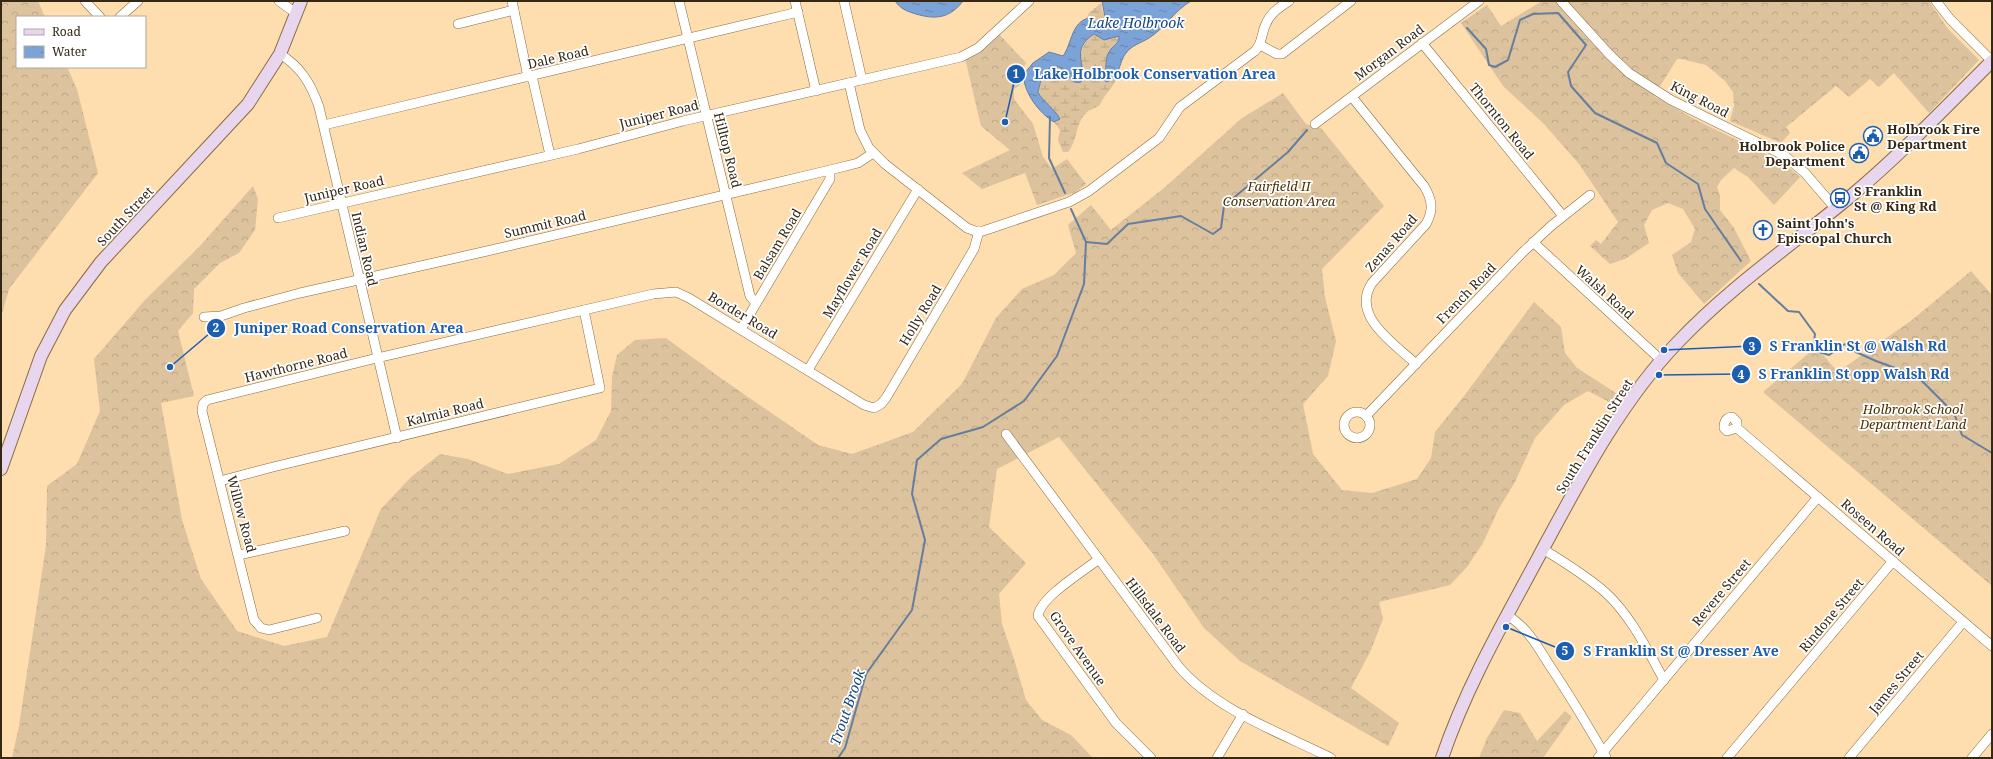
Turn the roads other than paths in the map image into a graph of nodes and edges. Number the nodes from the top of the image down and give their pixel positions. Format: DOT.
graph roads {
  1 [pos="85,1"];
  2 [pos="138,1"];
  3 [pos="279,1"];
  4 [pos="301,1"];
  5 [pos="679,1"];
  6 [pos="795,1"];
  7 [pos="844,1"];
  8 [pos="1029,1"];
  9 [pos="1289,1"];
  10 [pos="1351,1"];
  11 [pos="1479,1"];
  12 [pos="1561,1"];
  13 [pos="1936,1"];
  14 [pos="513,5"];
  15 [pos="798,12"];
  16 [pos="296,14"];
  17 [pos="99,16"];
  18 [pos="121,16"];
  19 [pos="458,24"];
  20 [pos="687,39"];
  21 [pos="1422,43"];
  22 [pos="1260,45"];
  23 [pos="280,54"];
  24 [pos="1992,61"];
  25 [pos="530,77"];
  26 [pos="862,80"];
  27 [pos="849,83"];
  28 [pos="816,91"];
  29 [pos="1352,97"];
  30 [pos="705,116"];
  31 [pos="1315,124"];
  32 [pos="324,125"];
  33 [pos="873,153"];
  34 [pos="550,155"];
  35 [pos="830,170"];
  36 [pos="918,189"];
  37 [pos="1590,195"];
  38 [pos="726,196"];
  39 [pos="341,203"];
  40 [pos="1836,209"];
  41 [pos="1563,216"];
  42 [pos="278,218"];
  43 [pos="979,231"];
  44 [pos="1533,242"];
  45 [pos="359,280"];
  46 [pos="756,303"];
  47 [pos="584,310"];
  48 [pos="204,317"];
  49 [pos="741,329"];
  50 [pos="377,358"];
  51 [pos="1662,360"];
  52 [pos="1416,364"];
  53 [pos="808,370"];
  54 [pos="203,404"];
  55 [pos="876,407"];
  56 [pos="1366,416"];
  57 [pos="1737,428"];
  58 [pos="1006,434"];
  59 [pos="396,438"];
  60 [pos="1,469"];
  61 [pos="220,481"];
  62 [pos="1818,497"];
  63 [pos="345,531"];
  64 [pos="1543,549"];
  65 [pos="239,555"];
  66 [pos="1099,559"];
  67 [pos="1893,562"];
  68 [pos="1507,616"];
  69 [pos="317,618"];
  70 [pos="1963,622"];
  71 [pos="1992,646"];
  72 [pos="1664,680"];
  73 [pos="1243,714"];
  74 [pos="1992,734"];
  75 [pos="1603,756"];
  76 [pos="1151,758"];
  77 [pos="1217,758"];
  78 [pos="1331,758"];
  79 [pos="1442,758"];
  80 [pos="1728,758"];
  81 [pos="1848,758"];
  82 [pos="1972,758"];
  1 -- 17 [label="street"];
  2 -- 18 [label="street"];
  3 -- 16 [label="street"];
  4 -- 16 [label="main road, South Street"];
  5 -- 20 [label="street, Hilltop Road"];
  6 -- 15 [label="street"];
  7 -- 26 [label="street"];
  8 -- 26 [label="street, Juniper Road"];
  9 -- 22 [label="street"];
  10 -- 22 [label="street"];
  11 -- 21 [label="street, Morgan Road"];
  12 -- 40 [label="street, King Road"];
  13 -- 24 [label="street"];
  14 -- 19 [label="street"];
  14 -- 25 [label="street"];
  15 -- 20 [label="street, Dale Road"];
  15 -- 28 [label="street"];
  16 -- 23 [label="main road, South Street"];
  20 -- 25 [label="street, Dale Road"];
  20 -- 30 [label="street, Hilltop Road"];
  21 -- 29 [label="street, Morgan Road"];
  21 -- 41 [label="street, Thornton Road"];
  22 -- 43 [label="street"];
  23 -- 32 [label="street, Indian Road"];
  23 -- 60 [label="main road, South Street"];
  24 -- 40 [label="main road, South Franklin Street"];
  25 -- 32 [label="street, Dale Road"];
  25 -- 34 [label="street"];
  26 -- 27 [label="street, Juniper Road"];
  27 -- 28 [label="street, Juniper Road"];
  27 -- 33 [label="street"];
  28 -- 30 [label="street, Juniper Road"];
  29 -- 31 [label="street, Morgan Road"];
  29 -- 52 [label="street, Zenas Road"];
  30 -- 34 [label="street, Juniper Road"];
  30 -- 38 [label="street, Hilltop Road"];
  32 -- 39 [label="street, Indian Road"];
  33 -- 35 [label="street, Summit Road"];
  33 -- 36 [label="street"];
  34 -- 39 [label="street, Juniper Road"];
  35 -- 38 [label="street, Summit Road"];
  35 -- 46 [label="street, Balsam Road"];
  36 -- 43 [label="street"];
  36 -- 53 [label="street, Mayflower Road"];
  37 -- 41 [label="street, French Road"];
  38 -- 45 [label="street, Summit Road"];
  38 -- 46 [label="street, Hilltop Road"];
  39 -- 42 [label="street, Juniper Road"];
  39 -- 45 [label="street, Indian Road"];
  40 -- 51 [label="main road, South Franklin Street"];
  41 -- 44 [label="street, French Road"];
  43 -- 55 [label="street, Holly Road"];
  44 -- 51 [label="street, Walsh Road"];
  44 -- 52 [label="street, French Road"];
  45 -- 48 [label="street, Summit Road"];
  45 -- 50 [label="street, Indian Road"];
  46 -- 49 [label="street, Balsam Road"];
  47 -- 49 [label="street, Border Road"];
  47 -- 50 [label="street, Hawthorne Road"];
  47 -- 59 [label="street, Kalmia Road"];
  49 -- 53 [label="street, Border Road"];
  50 -- 54 [label="street, Hawthorne Road"];
  50 -- 59 [label="street, Indian Road"];
  51 -- 64 [label="main road, South Franklin Street"];
  52 -- 56 [label="street, French Road"];
  53 -- 55 [label="street, Border Road"];
  54 -- 61 [label="street, Willow Road"];
  57 -- 62 [label="street, Roseen Road"];
  58 -- 66 [label="street, Hillsdale Road"];
  59 -- 61 [label="street, Kalmia Road"];
  61 -- 65 [label="street, Willow Road"];
  62 -- 67 [label="street, Roseen Road"];
  62 -- 72 [label="street, Revere Street"];
  63 -- 65 [label="street"];
  64 -- 68 [label="main road, South Franklin Street"];
  64 -- 72 [label="street"];
  65 -- 69 [label="street, Willow Road"];
  66 -- 73 [label="street, Hillsdale Road"];
  66 -- 76 [label="street, Grove Avenue"];
  67 -- 70 [label="street, Roseen Road"];
  67 -- 80 [label="street, Rindone Street"];
  68 -- 75 [label="street"];
  68 -- 79 [label="main road, South Franklin Street"];
  70 -- 71 [label="street, Roseen Road"];
  70 -- 81 [label="street, James Street"];
  72 -- 75 [label="street, Revere Street"];
  73 -- 77 [label="street"];
  73 -- 78 [label="street, Hillsdale Road"];
  74 -- 82 [label="street"];
}
